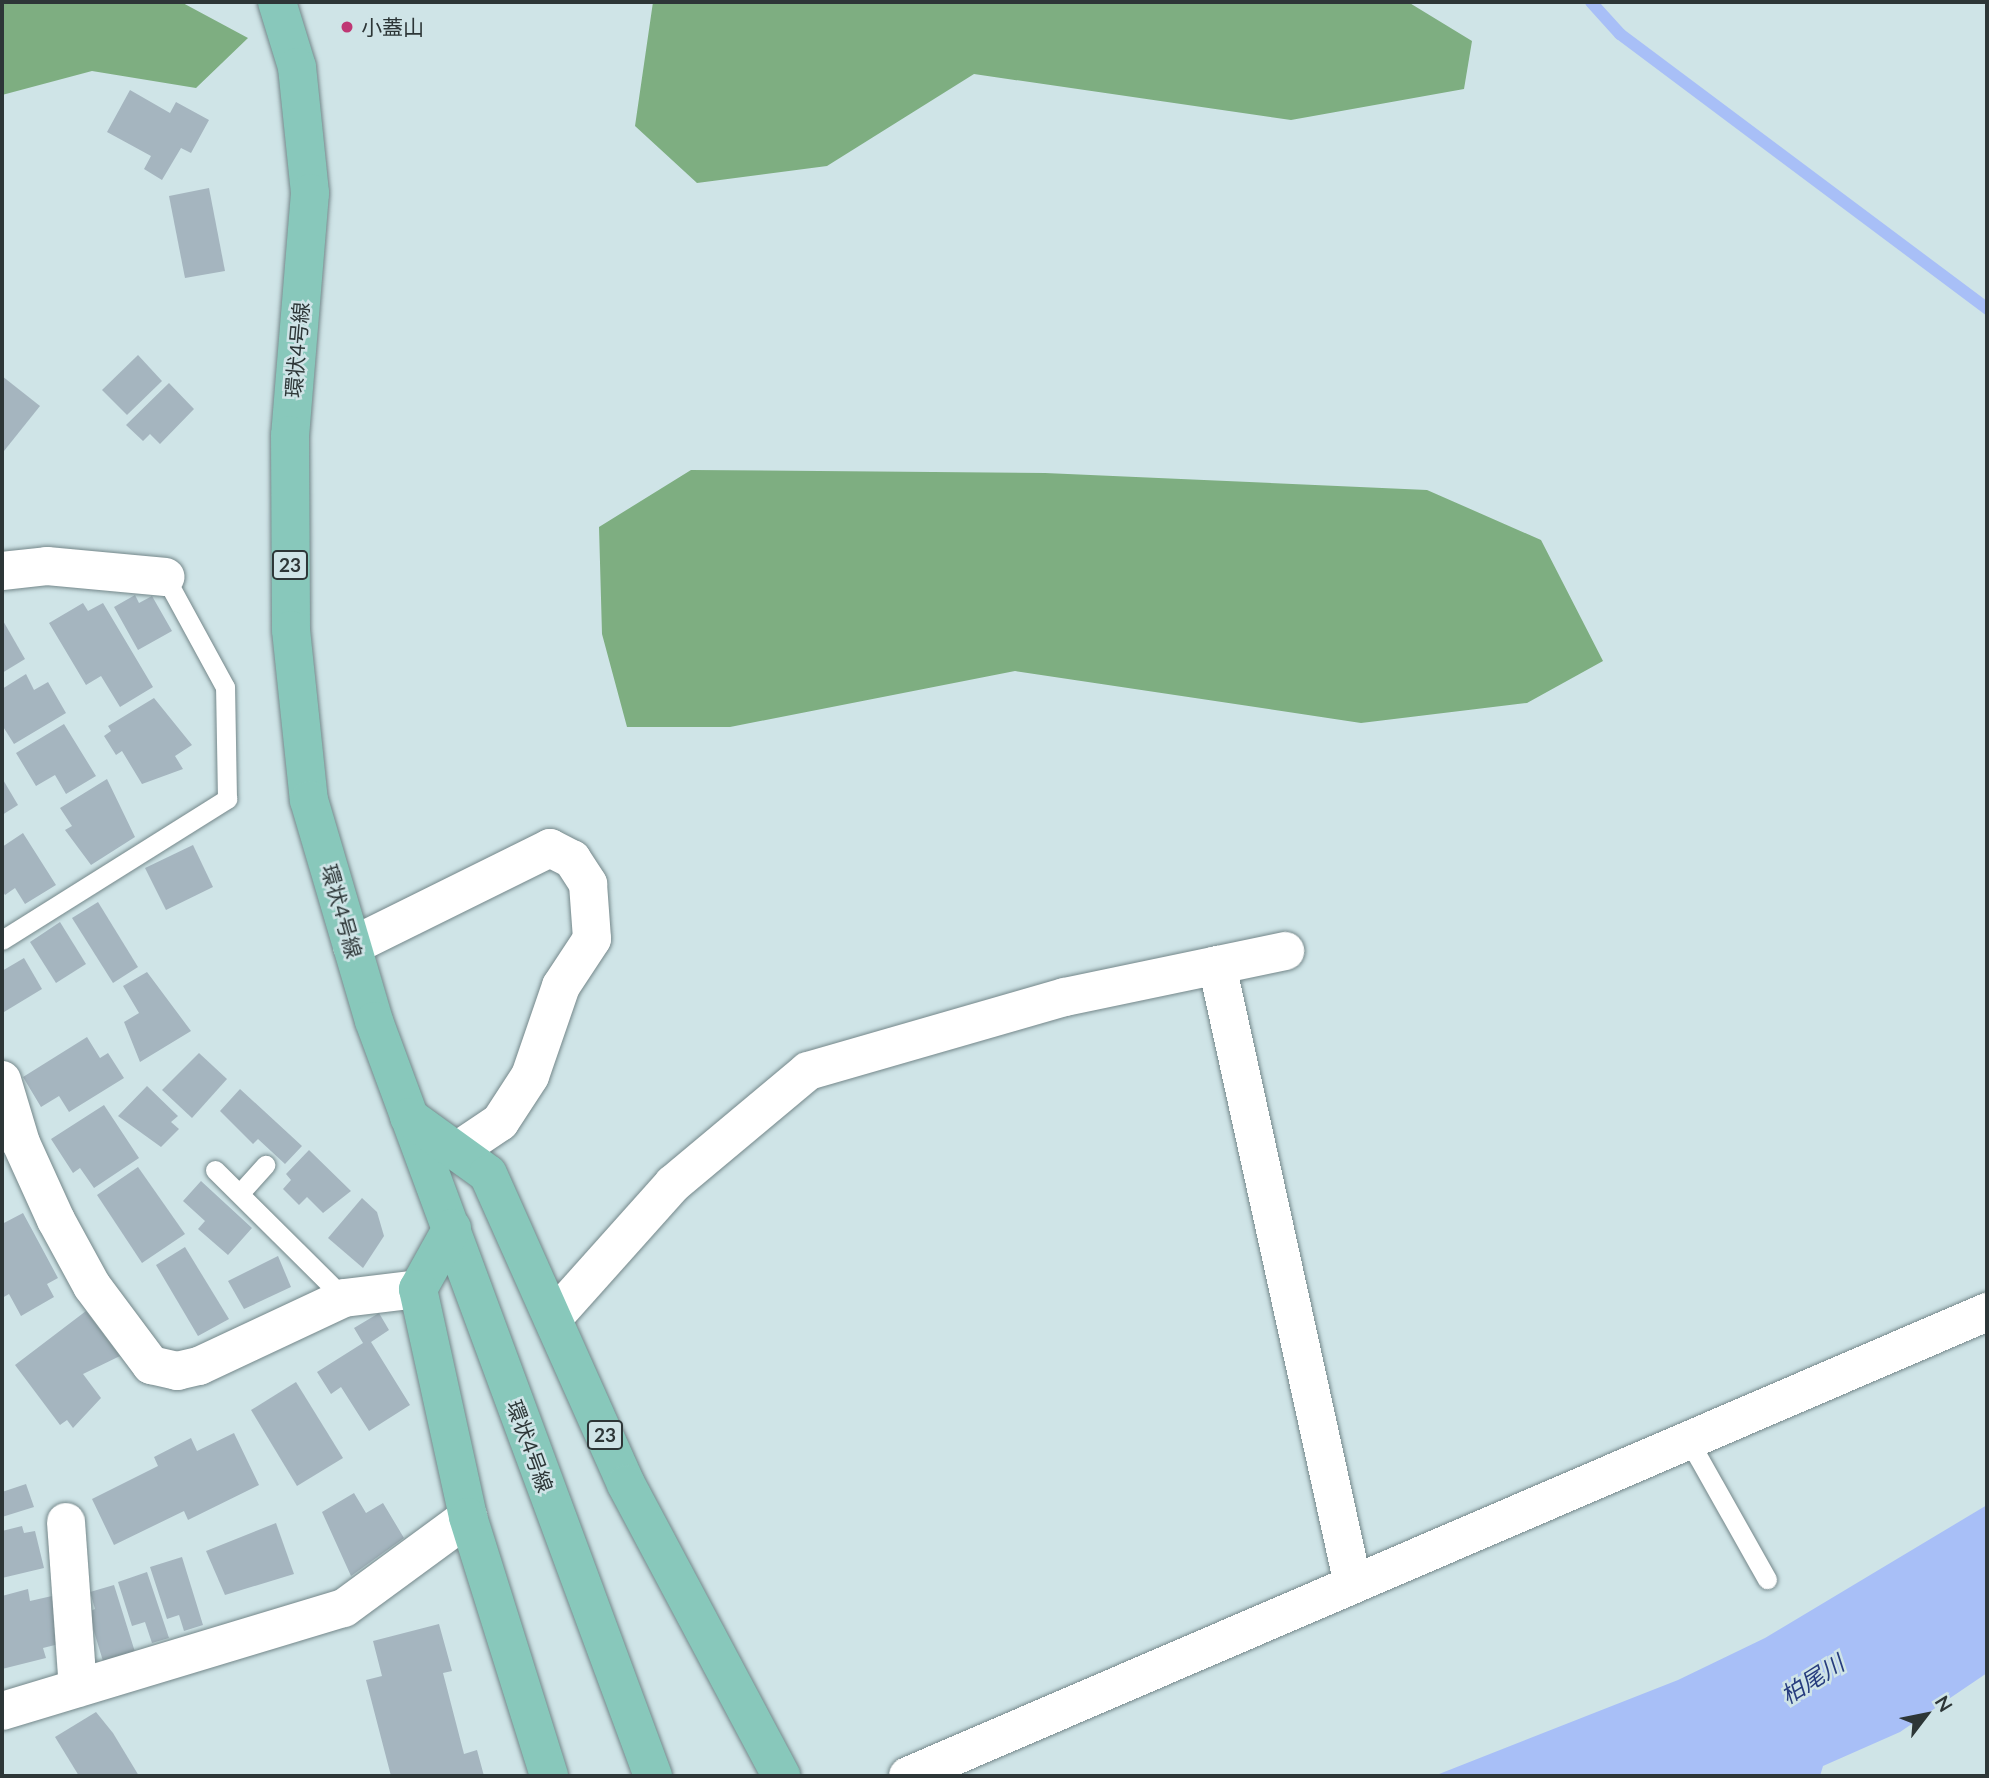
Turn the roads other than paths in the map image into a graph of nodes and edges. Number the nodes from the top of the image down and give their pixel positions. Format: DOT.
graph roads {
  1 [pos="277,2"];
  2 [pos="2,571"];
  3 [pos="165,577"];
  4 [pos="2,940"];
  5 [pos="352,946"];
  6 [pos="1285,951"];
  7 [pos="1217,965"];
  8 [pos="2,1080"];
  9 [pos="409,1116"];
  10 [pos="460,1149"];
  11 [pos="265,1165"];
  12 [pos="215,1170"];
  13 [pos="240,1193"];
  14 [pos="452,1228"];
  15 [pos="418,1289"];
  16 [pos="344,1298"];
  17 [pos="1987,1311"];
  18 [pos="555,1316"];
  19 [pos="1688,1439"];
  20 [pos="468,1517"];
  21 [pos="66,1522"];
  22 [pos="1768,1579"];
  23 [pos="1352,1580"];
  24 [pos="78,1688"];
  25 [pos="2,1711"];
  26 [pos="549,1776"];
  27 [pos="653,1776"];
  28 [pos="780,1776"];
  29 [pos="908,1776"];
  1 -- 5 [label="main road, 環状4号線 / 23"];
  2 -- 3 [label="street"];
  3 -- 4 [label="lane"];
  5 -- 9 [label="main road, 環状4号線 / 23"];
  5 -- 10 [label="street"];
  6 -- 7 [label="street"];
  7 -- 18 [label="street"];
  7 -- 23 [label="street"];
  8 -- 16 [label="street"];
  9 -- 10 [label="main road, 23"];
  9 -- 14 [label="main road, 環状4号線 / 23"];
  10 -- 18 [label="main road, 23"];
  11 -- 13 [label="lane"];
  12 -- 13 [label="lane"];
  13 -- 16 [label="lane"];
  14 -- 15 [label="main road"];
  14 -- 27 [label="main road, 環状4号線 / 23"];
  15 -- 16 [label="street"];
  15 -- 20 [label="main road"];
  17 -- 19 [label="street"];
  18 -- 28 [label="main road, 23"];
  19 -- 22 [label="lane"];
  19 -- 23 [label="street"];
  20 -- 24 [label="street"];
  20 -- 26 [label="main road"];
  21 -- 24 [label="street"];
  23 -- 29 [label="street"];
  24 -- 25 [label="street"];
}
